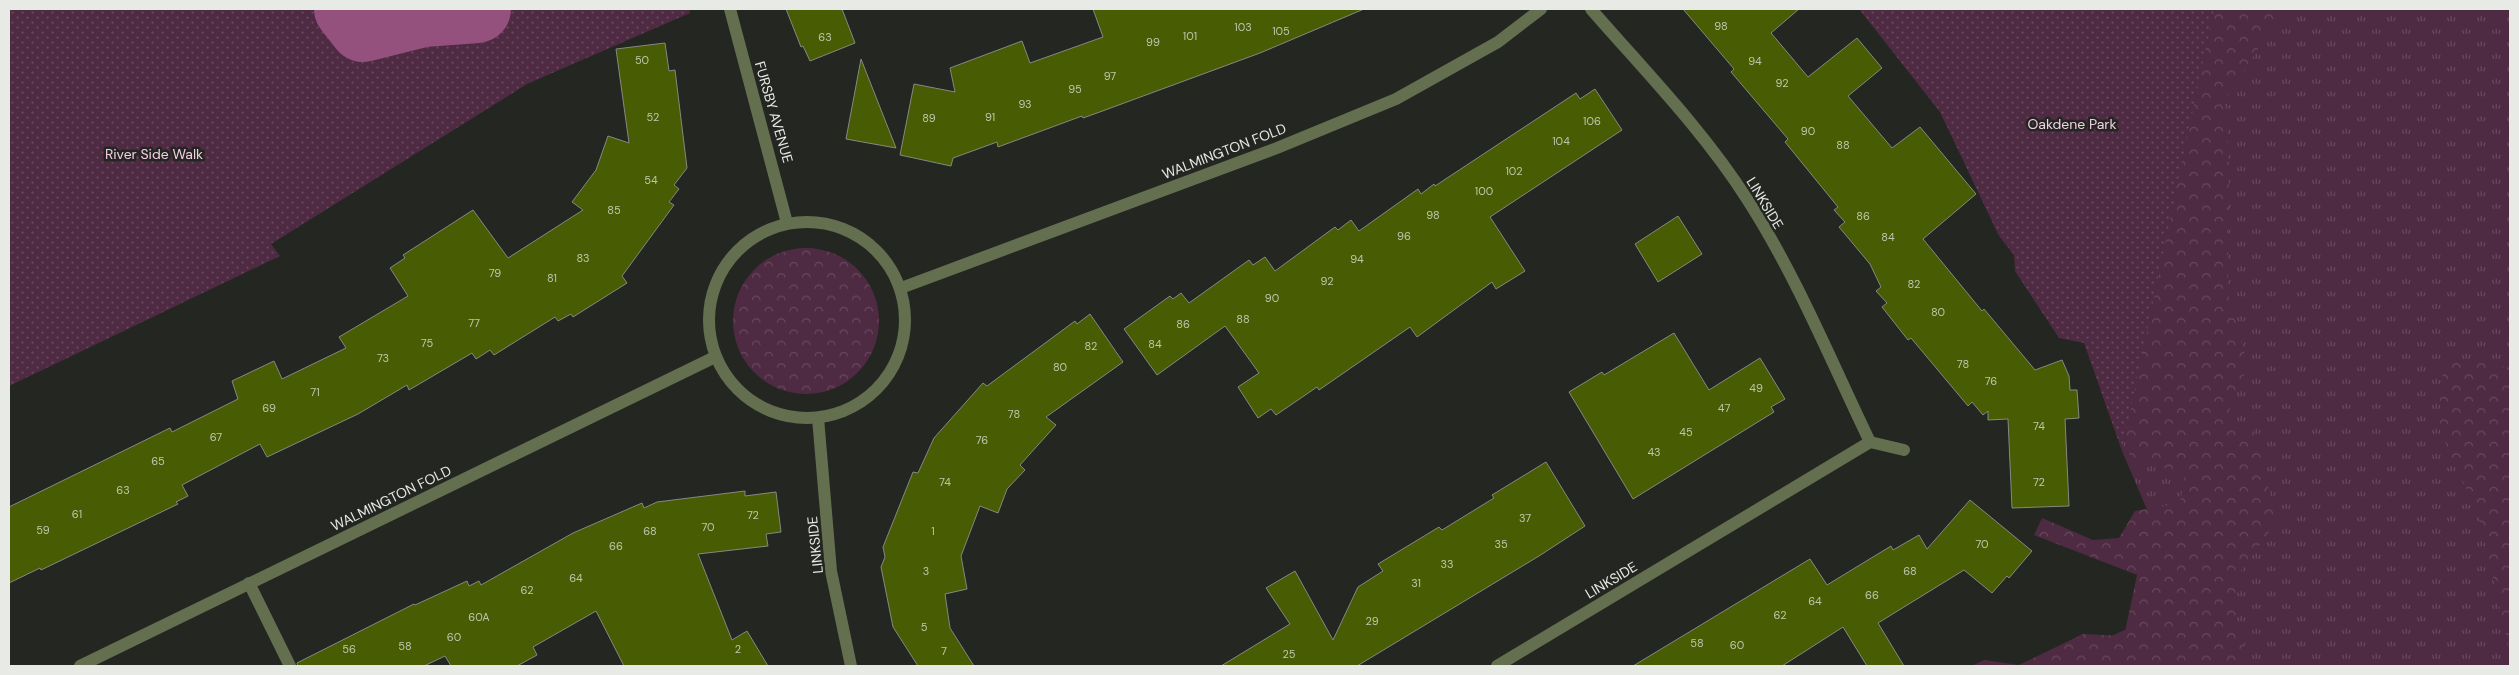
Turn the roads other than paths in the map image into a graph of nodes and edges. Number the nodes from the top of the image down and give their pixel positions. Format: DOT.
graph roads {
  1 [pos="730,9"];
  2 [pos="1541,9"];
  3 [pos="1591,9"];
  4 [pos="787,223"];
  5 [pos="901,288"];
  6 [pos="715,357"];
  7 [pos="818,418"];
  8 [pos="1870,442"];
  9 [pos="1904,450"];
  10 [pos="249,583"];
  11 [pos="80,666"];
  12 [pos="290,666"];
  13 [pos="851,666"];
  14 [pos="1497,666"];
  1 -- 4 [label="street, FURSBY AVENUE"];
  2 -- 5 [label="street, WALMINGTON FOLD"];
  3 -- 8 [label="street, LINKSIDE"];
  4 -- 5 [label="street"];
  4 -- 6 [label="street"];
  5 -- 7 [label="street"];
  6 -- 7 [label="street"];
  6 -- 10 [label="street, WALMINGTON FOLD"];
  7 -- 13 [label="street, LINKSIDE"];
  8 -- 9 [label="street"];
  8 -- 14 [label="street, LINKSIDE"];
  10 -- 11 [label="street, WALMINGTON FOLD"];
  10 -- 12 [label="street"];
}
